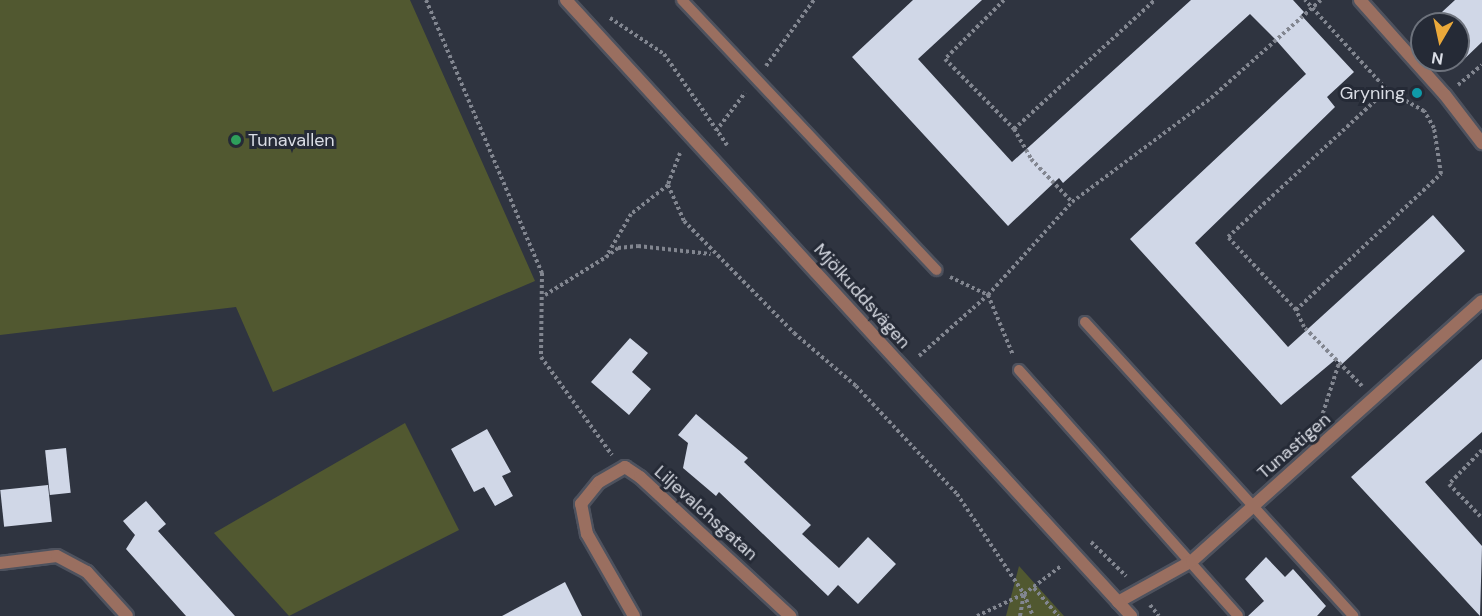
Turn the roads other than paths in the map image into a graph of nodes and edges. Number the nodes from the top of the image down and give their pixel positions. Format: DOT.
graph roads {
  1 [pos="566,0"];
  2 [pos="682,0"];
  3 [pos="1360,0"];
  4 [pos="1482,143"];
  5 [pos="936,270"];
  6 [pos="1482,301"];
  7 [pos="1085,322"];
  8 [pos="1019,370"];
  9 [pos="1254,505"];
  10 [pos="1192,561"];
  11 [pos="0,563"];
  12 [pos="1118,602"];
  13 [pos="127,616"];
  14 [pos="634,616"];
  15 [pos="790,616"];
  16 [pos="1131,616"];
  17 [pos="1238,616"];
  18 [pos="1353,616"];
  1 -- 12 [label="street, Mjölkuddsvägen"];
  2 -- 5 [label="lane"];
  3 -- 4 [label="street"];
  6 -- 9 [label="street, Tunastigen"];
  7 -- 9 [label="lane"];
  8 -- 10 [label="lane"];
  9 -- 10 [label="street, Tunastigen"];
  9 -- 18 [label="lane"];
  10 -- 12 [label="street, Tunastigen"];
  10 -- 17 [label="lane"];
  11 -- 13 [label="street"];
  12 -- 16 [label="street, Mjölkuddsvägen"];
  14 -- 15 [label="street, Liljevalchsgatan"];
}
